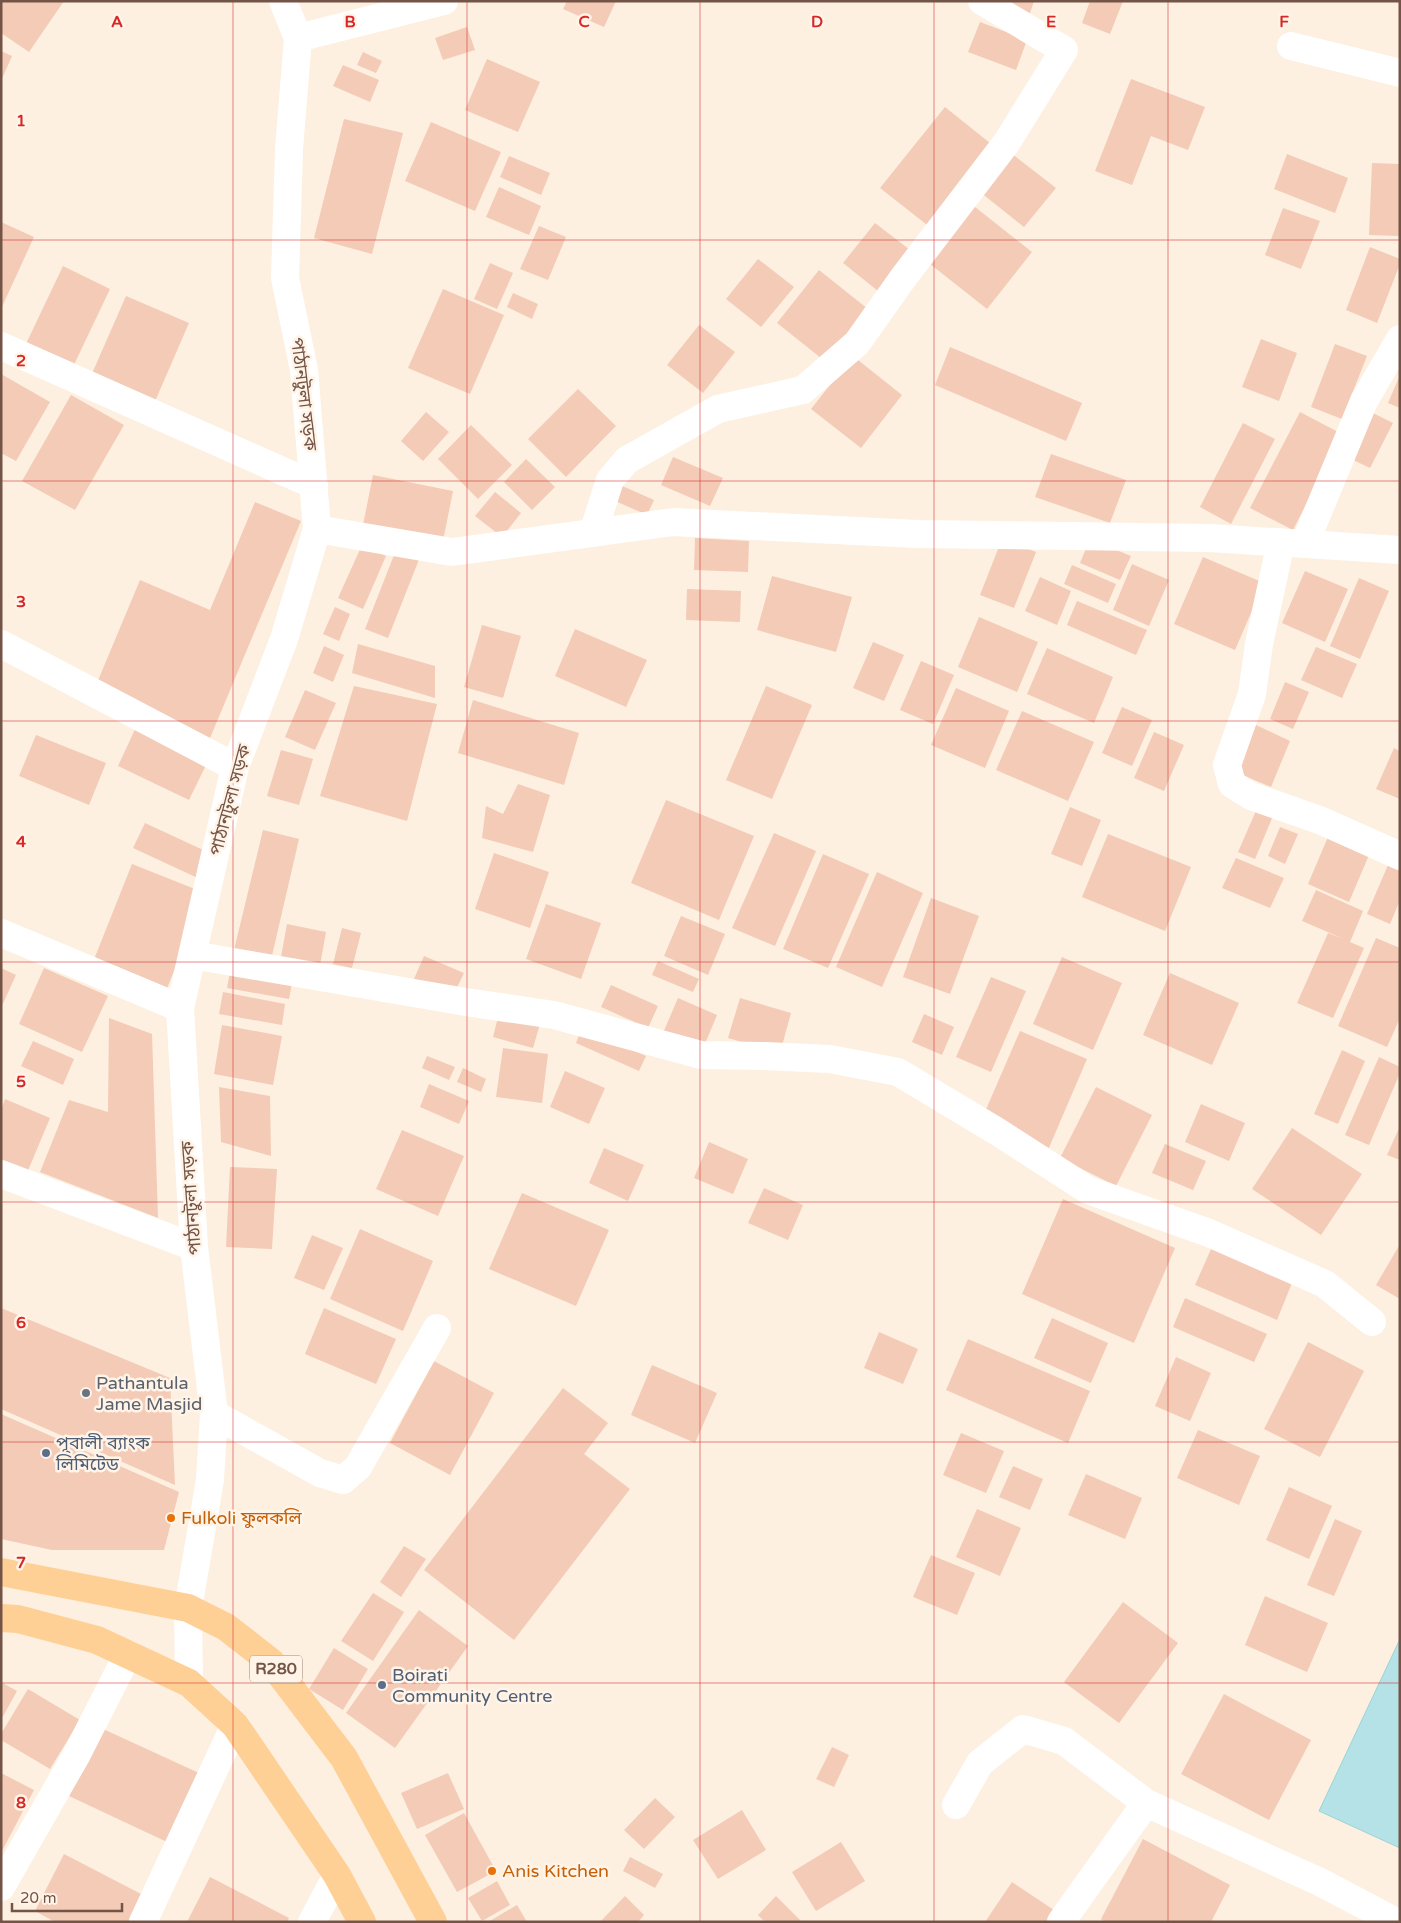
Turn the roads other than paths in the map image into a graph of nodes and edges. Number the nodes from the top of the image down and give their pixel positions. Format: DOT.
graph roads {
  1 [pos="284,1"];
  2 [pos="444,1"];
  3 [pos="982,1"];
  4 [pos="298,38"];
  5 [pos="1292,46"];
  6 [pos="1400,74"];
  7 [pos="1400,339"];
  8 [pos="1,346"];
  9 [pos="314,485"];
  10 [pos="317,529"];
  11 [pos="593,533"];
  12 [pos="1293,543"];
  13 [pos="1400,550"];
  14 [pos="1,644"];
  15 [pos="235,767"];
  16 [pos="1400,856"];
  17 [pos="1,933"];
  18 [pos="192,955"];
  19 [pos="180,1008"];
  20 [pos="1,1174"];
  21 [pos="194,1247"];
  22 [pos="1372,1322"];
  23 [pos="437,1328"];
  24 [pos="214,1414"];
  25 [pos="1,1572"];
  26 [pos="188,1608"];
  27 [pos="1,1618"];
  28 [pos="128,1654"];
  29 [pos="189,1684"];
  30 [pos="235,1725"];
  31 [pos="1146,1803"];
  32 [pos="956,1805"];
  33 [pos="338,1876"];
  34 [pos="1,1887"];
  35 [pos="143,1922"];
  36 [pos="312,1922"];
  37 [pos="362,1922"];
  38 [pos="433,1922"];
  39 [pos="1061,1922"];
  40 [pos="1396,1922"];
  1 -- 4 [label="street, পাঠানটুলা সড়ক"];
  2 -- 4 [label="street"];
  3 -- 11 [label="street"];
  4 -- 9 [label="street, পাঠানটুলা সড়ক"];
  5 -- 6 [label="street"];
  7 -- 12 [label="street"];
  8 -- 9 [label="street"];
  9 -- 10 [label="street, পাঠানটুলা সড়ক"];
  10 -- 11 [label="street"];
  10 -- 15 [label="street, পাঠানটুলা সড়ক"];
  11 -- 12 [label="street"];
  12 -- 13 [label="street"];
  12 -- 16 [label="street"];
  14 -- 15 [label="street"];
  15 -- 18 [label="street, পাঠানটুলা সড়ক"];
  17 -- 19 [label="street"];
  18 -- 19 [label="street, পাঠানটুলা সড়ক"];
  18 -- 22 [label="street"];
  19 -- 21 [label="street, পাঠানটুলা সড়ক"];
  20 -- 21 [label="street"];
  21 -- 24 [label="street, পাঠানটুলা সড়ক"];
  23 -- 24 [label="street"];
  24 -- 26 [label="street, পাঠানটুলা সড়ক"];
  25 -- 26 [label="main road, R280"];
  26 -- 29 [label="street, পাঠানটুলা সড়ক"];
  26 -- 38 [label="main road, R280"];
  27 -- 28 [label="main road"];
  28 -- 29 [label="main road"];
  28 -- 34 [label="street"];
  29 -- 30 [label="main road"];
  30 -- 33 [label="main road"];
  30 -- 35 [label="street"];
  31 -- 32 [label="street"];
  31 -- 39 [label="street"];
  31 -- 40 [label="street"];
  33 -- 36 [label="street"];
  33 -- 37 [label="main road"];
}
